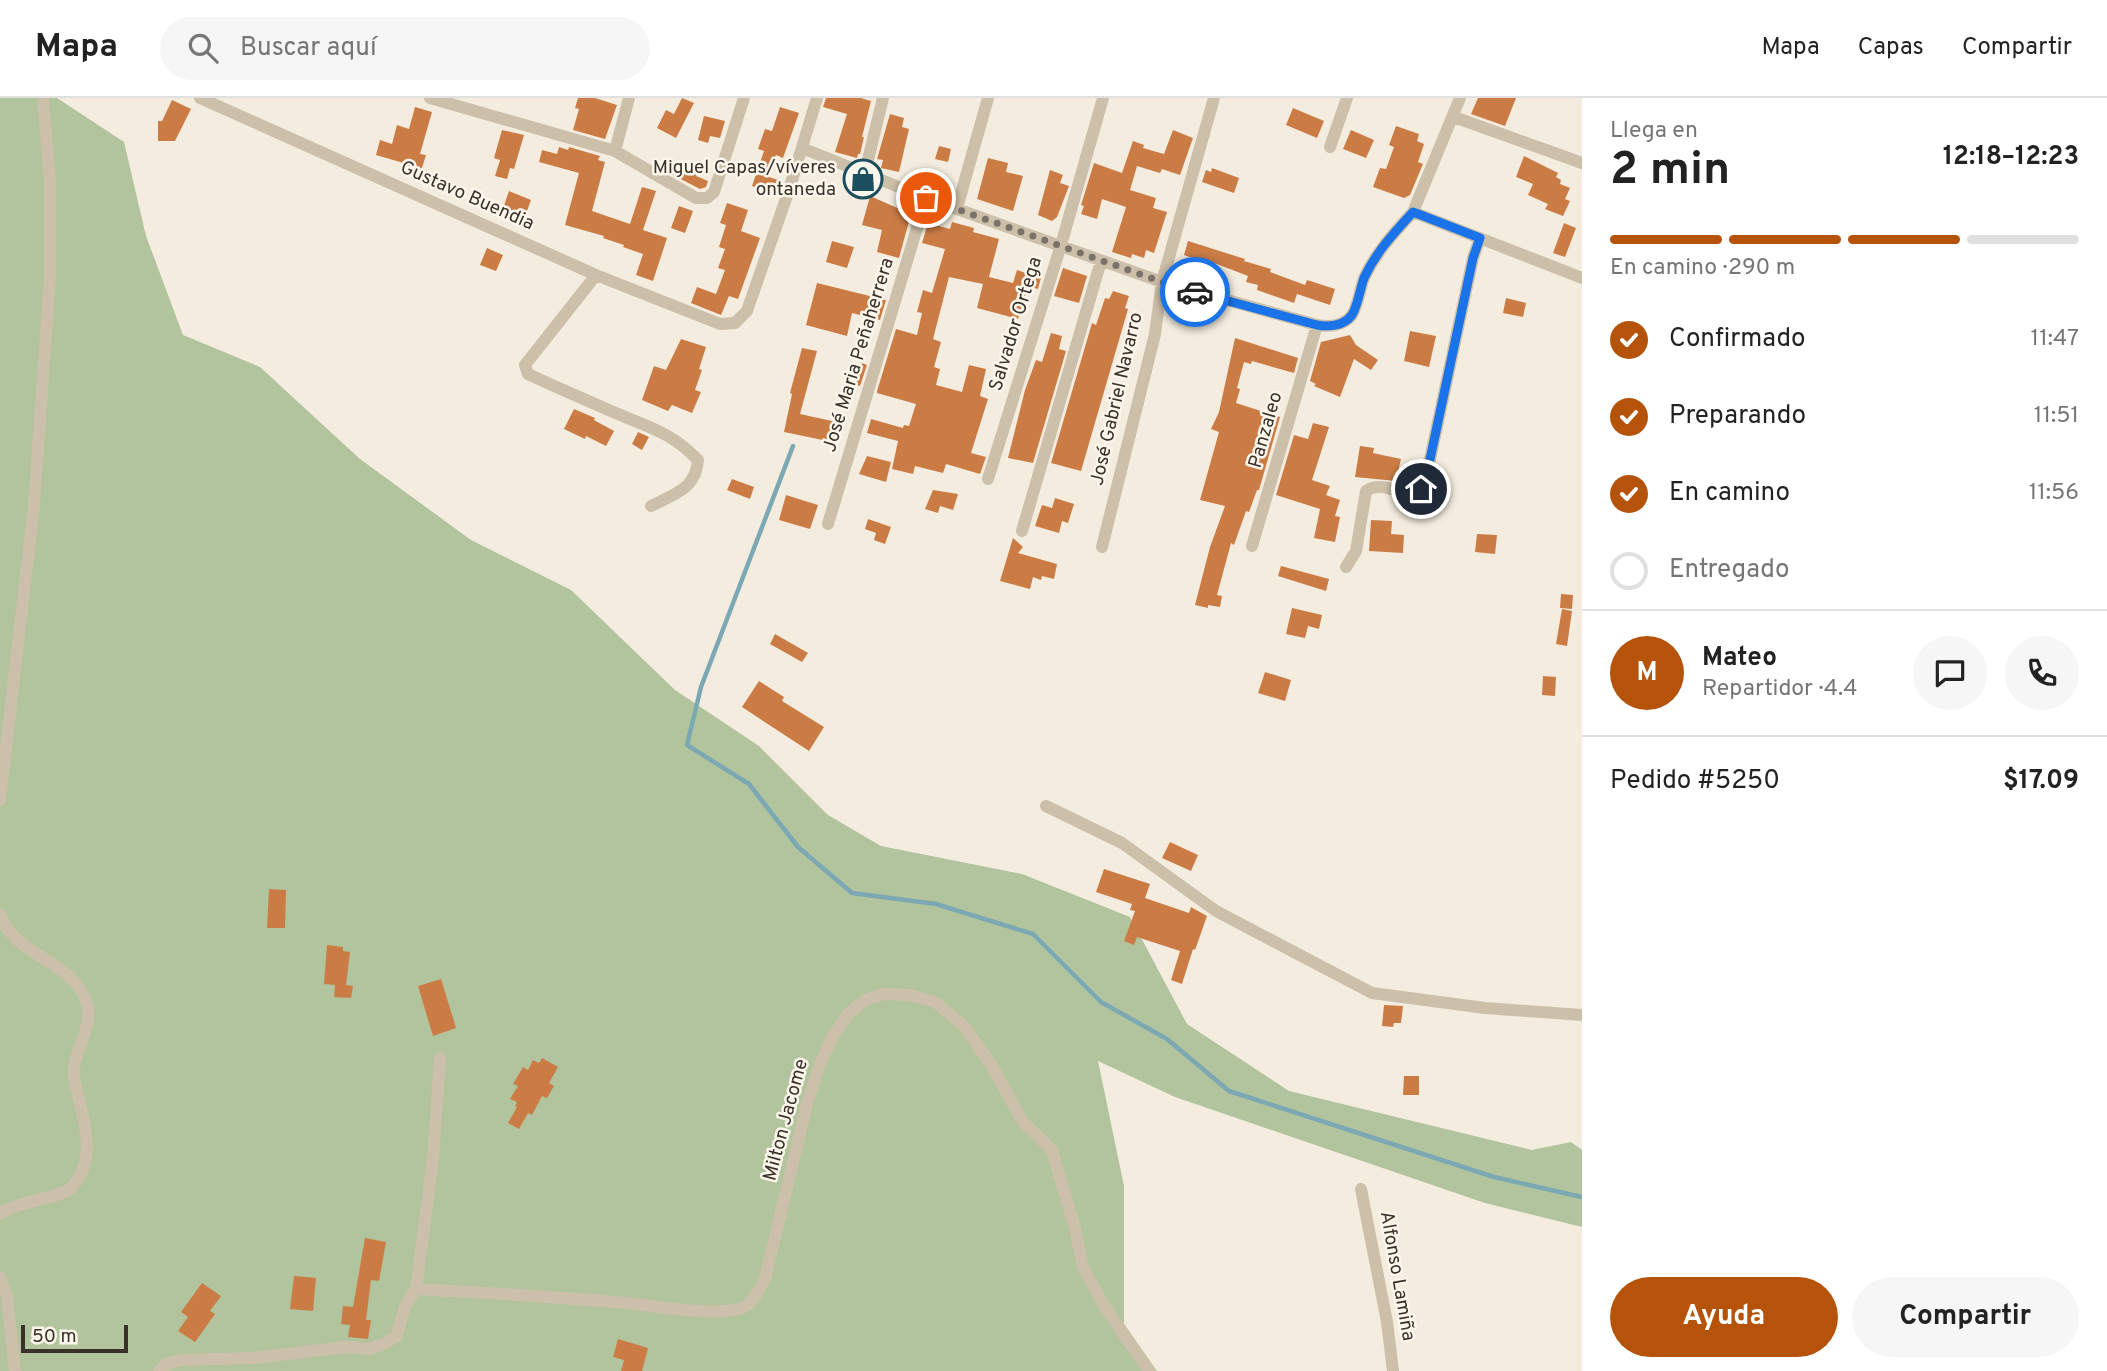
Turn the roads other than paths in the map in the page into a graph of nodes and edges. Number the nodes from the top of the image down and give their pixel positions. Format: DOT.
graph roads {
  1 [pos="43,98"];
  2 [pos="200,98"];
  3 [pos="430,98"];
  4 [pos="629,98"];
  5 [pos="744,98"];
  6 [pos="817,98"];
  7 [pos="883,98"];
  8 [pos="988,98"];
  9 [pos="1103,98"];
  10 [pos="1214,98"];
  11 [pos="1347,98"];
  12 [pos="1460,98"];
  13 [pos="1454,117"];
  14 [pos="1330,146"];
  15 [pos="802,148"];
  16 [pos="615,151"];
  17 [pos="1582,163"];
  18 [pos="865,172"];
  19 [pos="926,198"];
  20 [pos="957,208"];
  21 [pos="1413,212"];
  22 [pos="1480,238"];
  23 [pos="1061,244"];
  24 [pos="1101,261"];
  25 [pos="596,275"];
  26 [pos="1582,278"];
  27 [pos="1162,282"];
  28 [pos="1317,325"];
  29 [pos="988,479"];
  30 [pos="652,506"];
  31 [pos="828,524"];
  32 [pos="1022,531"];
  33 [pos="1252,546"];
  34 [pos="1102,547"];
  35 [pos="1346,567"];
  36 [pos="0,800"];
  37 [pos="1046,806"];
  38 [pos="0,914"];
  39 [pos="1582,1015"];
  40 [pos="440,1058"];
  41 [pos="1362,1189"];
  42 [pos="0,1214"];
  43 [pos="0,1277"];
  44 [pos="416,1289"];
  45 [pos="15,1371"];
  46 [pos="159,1371"];
  47 [pos="1149,1371"];
  48 [pos="1393,1371"];
  1 -- 36 [label="street"];
  2 -- 25 [label="street, Gustavo Buendia"];
  3 -- 16 [label="street"];
  4 -- 16 [label="street"];
  5 -- 16 [label="street"];
  6 -- 15 [label="street"];
  7 -- 18 [label="street"];
  8 -- 20 [label="street"];
  9 -- 23 [label="street, Salvador Ortega"];
  10 -- 27 [label="street, José Gabriel Navarro"];
  11 -- 14 [label="street"];
  12 -- 13 [label="street"];
  13 -- 17 [label="street"];
  13 -- 21 [label="street"];
  15 -- 18 [label="street"];
  15 -- 25 [label="street, Gustavo Buendia"];
  18 -- 19 [label="street"];
  19 -- 20 [label="street"];
  19 -- 31 [label="street, José Maria Peñaherrera"];
  20 -- 23 [label="street"];
  21 -- 22 [label="street"];
  21 -- 28 [label="street"];
  22 -- 26 [label="street"];
  22 -- 35 [label="street"];
  23 -- 24 [label="street"];
  23 -- 29 [label="street, Salvador Ortega"];
  24 -- 27 [label="street"];
  24 -- 32 [label="street"];
  25 -- 30 [label="street"];
  27 -- 28 [label="street"];
  27 -- 34 [label="street, José Gabriel Navarro"];
  28 -- 33 [label="street, Panzaleo"];
  37 -- 39 [label="street"];
  38 -- 42 [label="street"];
  40 -- 44 [label="street"];
  41 -- 48 [label="street, Alfonso Lamiña"];
  43 -- 45 [label="street"];
  44 -- 46 [label="street"];
  44 -- 47 [label="street, Milton Jacome"];
}
